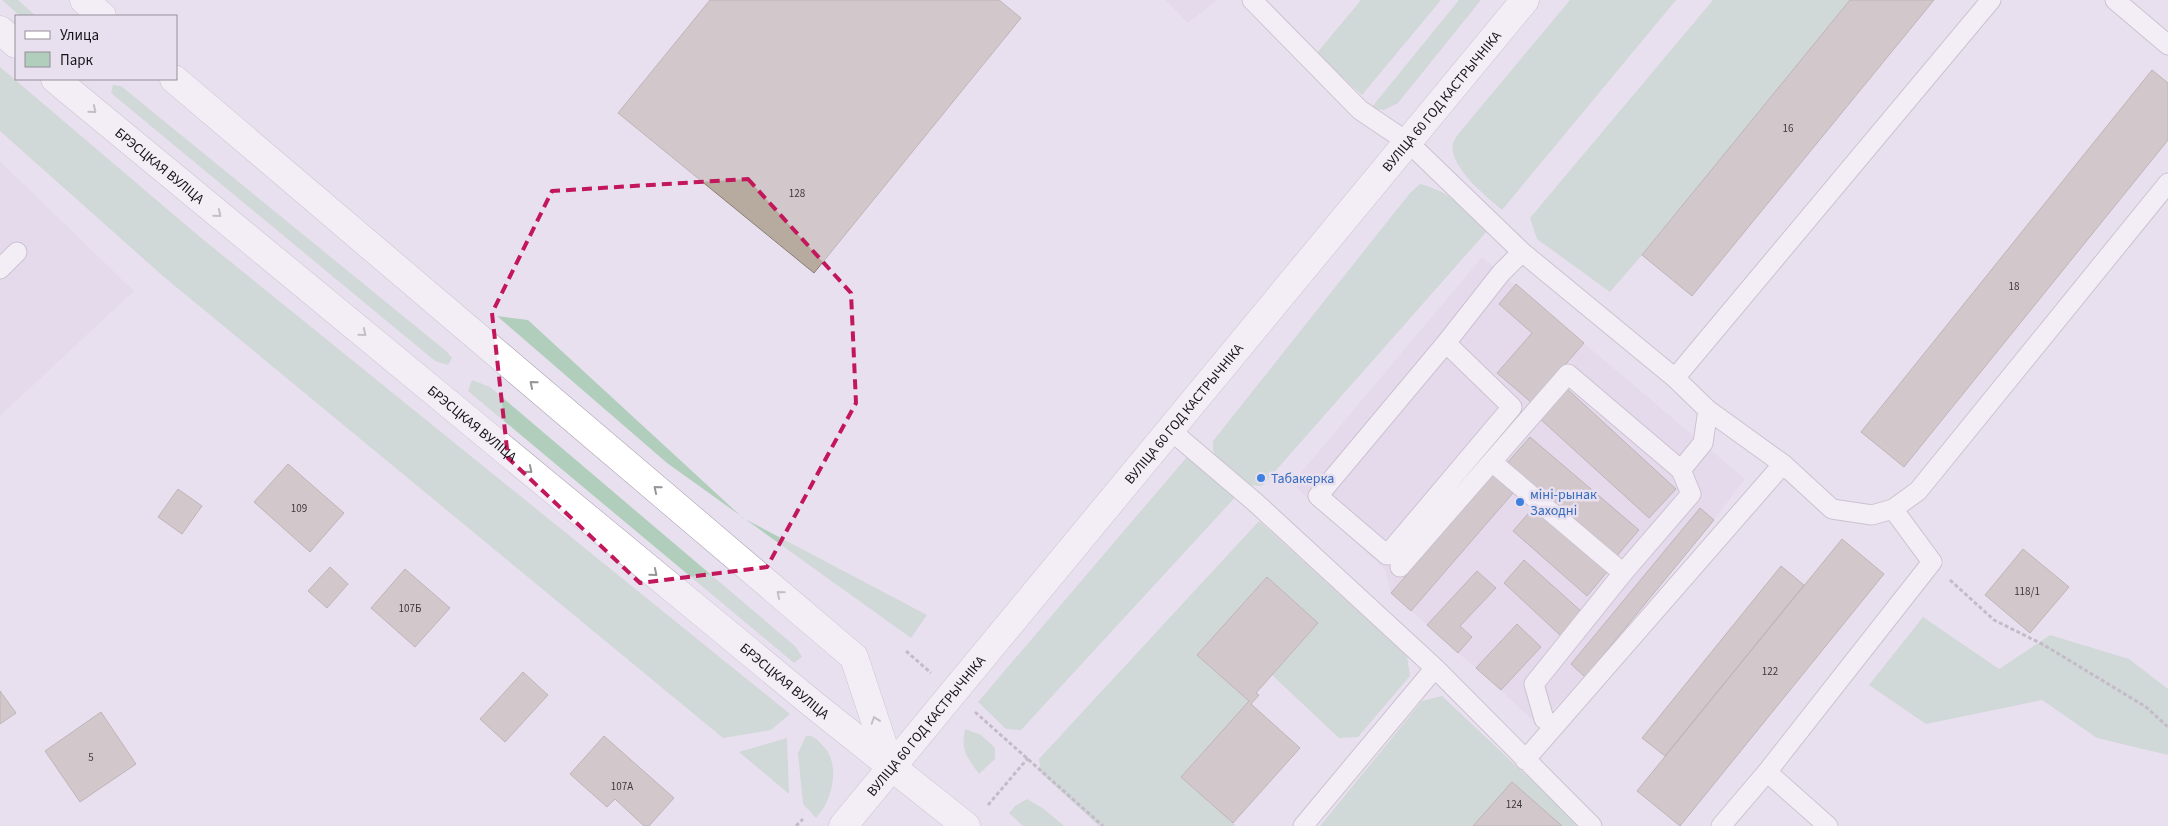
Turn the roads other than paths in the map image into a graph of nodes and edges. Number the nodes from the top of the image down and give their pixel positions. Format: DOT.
graph roads {
  1 [pos="84,0"];
  2 [pos="1252,0"];
  3 [pos="1525,0"];
  4 [pos="1991,0"];
  5 [pos="2115,0"];
  6 [pos="101,15"];
  7 [pos="0,30"];
  8 [pos="15,43"];
  9 [pos="2168,45"];
  10 [pos="57,80"];
  11 [pos="175,80"];
  12 [pos="1409,143"];
  13 [pos="2168,183"];
  14 [pos="17,252"];
  15 [pos="1522,252"];
  16 [pos="0,269"];
  17 [pos="1446,343"];
  18 [pos="1675,378"];
  19 [pos="1708,410"];
  20 [pos="1169,429"];
  21 [pos="1492,462"];
  22 [pos="1783,464"];
  23 [pos="1681,470"];
  24 [pos="1893,509"];
  25 [pos="1400,567"];
  26 [pos="1623,573"];
  27 [pos="1435,668"];
  28 [pos="1555,726"];
  29 [pos="1526,760"];
  30 [pos="890,766"];
  31 [pos="1767,772"];
  32 [pos="975,818"];
  33 [pos="843,826"];
  34 [pos="1303,826"];
  35 [pos="1592,826"];
  36 [pos="1721,826"];
  37 [pos="1828,826"];
  1 -- 6 [label="main road"];
  2 -- 12 [label="lane"];
  3 -- 12 [label="main road, ВУЛІЦА 60 ГОД КАСТРЫЧНІКА"];
  4 -- 18 [label="lane"];
  5 -- 9 [label="lane"];
  7 -- 8 [label="main road"];
  10 -- 30 [label="main road, БРЭСЦКАЯ ВУЛІЦА, one-way"];
  30 -- 11 [label="main road, one-way"];
  12 -- 15 [label="lane"];
  12 -- 20 [label="main road, ВУЛІЦА 60 ГОД КАСТРЫЧНІКА"];
  13 -- 24 [label="lane"];
  14 -- 16 [label="lane"];
  15 -- 17 [label="lane"];
  15 -- 18 [label="lane"];
  17 -- 17 [label="lane"];
  18 -- 19 [label="lane"];
  19 -- 22 [label="lane"];
  19 -- 23 [label="lane"];
  20 -- 27 [label="lane"];
  20 -- 30 [label="main road, ВУЛІЦА 60 ГОД КАСТРЫЧНІКА"];
  21 -- 23 [label="lane"];
  21 -- 25 [label="lane"];
  21 -- 26 [label="lane"];
  22 -- 24 [label="lane"];
  22 -- 28 [label="lane"];
  23 -- 26 [label="lane"];
  24 -- 31 [label="lane"];
  26 -- 28 [label="lane"];
  27 -- 29 [label="lane"];
  27 -- 34 [label="lane"];
  28 -- 29 [label="lane"];
  29 -- 35 [label="lane"];
  30 -- 32 [label="main road, БРЭСЦКАЯ ВУЛІЦА"];
  30 -- 33 [label="main road, ВУЛІЦА 60 ГОД КАСТРЫЧНІКА"];
  31 -- 36 [label="lane"];
  31 -- 37 [label="lane"];
}
